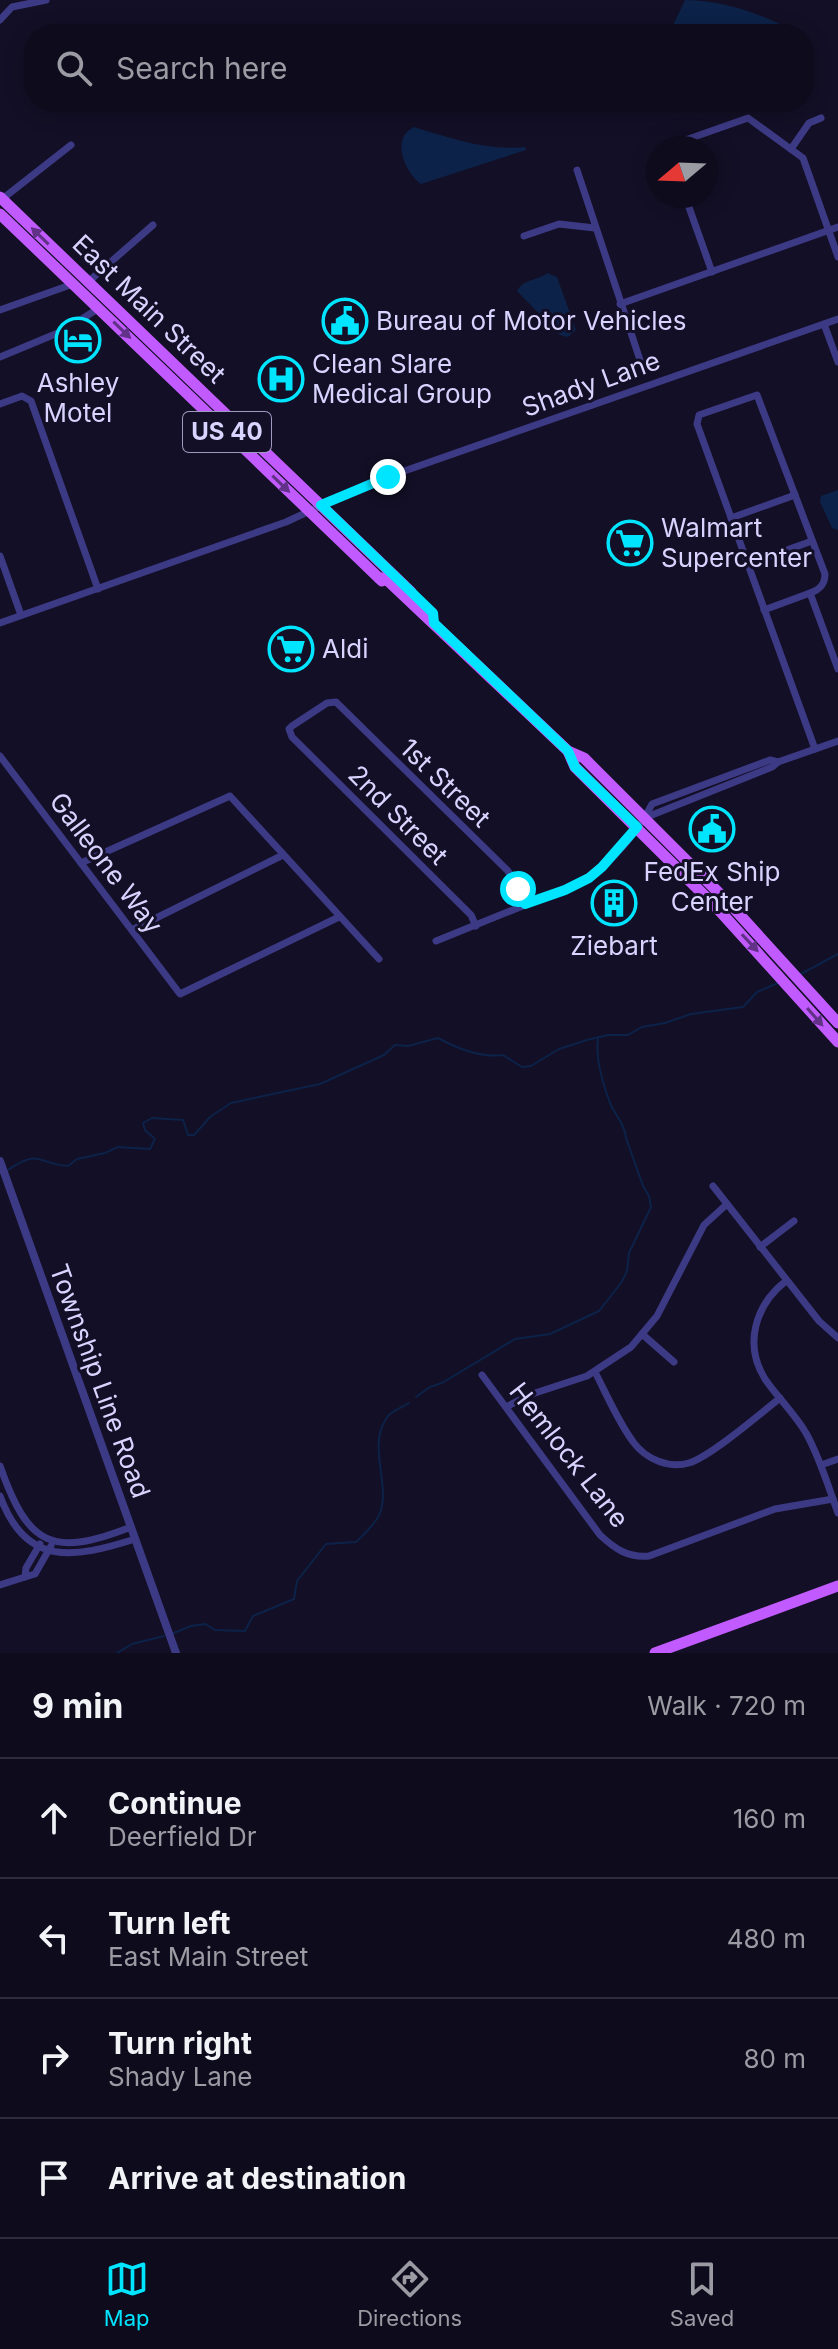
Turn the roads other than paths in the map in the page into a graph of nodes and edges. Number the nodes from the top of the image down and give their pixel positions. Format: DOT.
graph roads {
  1 [pos="46,0"];
  2 [pos="0,20"];
  3 [pos="821,118"];
  4 [pos="697,136"];
  5 [pos="71,145"];
  6 [pos="791,149"];
  7 [pos="577,170"];
  8 [pos="1,199"];
  9 [pos="689,208"];
  10 [pos="0,214"];
  11 [pos="153,225"];
  12 [pos="838,227"];
  13 [pos="595,228"];
  14 [pos="829,231"];
  15 [pos="524,236"];
  16 [pos="838,257"];
  17 [pos="712,272"];
  18 [pos="88,282"];
  19 [pos="73,284"];
  20 [pos="620,304"];
  21 [pos="99,308"];
  22 [pos="0,310"];
  23 [pos="838,319"];
  24 [pos="824,324"];
  25 [pos="0,357"];
  26 [pos="838,362"];
  27 [pos="643,369"];
  28 [pos="0,404"];
  29 [pos="795,495"];
  30 [pos="315,508"];
  31 [pos="731,518"];
  32 [pos="812,541"];
  33 [pos="0,556"];
  34 [pos="748,564"];
  35 [pos="98,589"];
  36 [pos="810,593"];
  37 [pos="764,610"];
  38 [pos="21,615"];
  39 [pos="0,623"];
  40 [pos="434,623"];
  41 [pos="838,669"];
  42 [pos="290,733"];
  43 [pos="838,741"];
  44 [pos="815,749"];
  45 [pos="0,756"];
  46 [pos="641,823"];
  47 [pos="283,855"];
  48 [pos="81,863"];
  49 [pos="525,904"];
  50 [pos="339,917"];
  51 [pos="476,926"];
  52 [pos="132,930"];
  53 [pos="436,941"];
  54 [pos="379,959"];
  55 [pos="798,988"];
  56 [pos="836,1020"];
  57 [pos="838,1042"];
  58 [pos="0,1161"];
  59 [pos="713,1186"];
  60 [pos="727,1204"];
  61 [pos="794,1221"];
  62 [pos="760,1247"];
  63 [pos="786,1281"];
  64 [pos="642,1334"];
  65 [pos="838,1338"];
  66 [pos="674,1362"];
  67 [pos="595,1372"];
  68 [pos="482,1375"];
  69 [pos="780,1398"];
  70 [pos="506,1407"];
  71 [pos="838,1459"];
  72 [pos="821,1465"];
  73 [pos="0,1466"];
  74 [pos="0,1496"];
  75 [pos="833,1499"];
  76 [pos="838,1513"];
  77 [pos="131,1527"];
  78 [pos="44,1536"];
  79 [pos="135,1539"];
  80 [pos="99,1540"];
  81 [pos="53,1541"];
  82 [pos="39,1546"];
  83 [pos="102,1549"];
  84 [pos="49,1550"];
  85 [pos="25,1577"];
  86 [pos="0,1585"];
  87 [pos="838,1586"];
  88 [pos="176,1652"];
  89 [pos="655,1653"];
  1 -- 2 [label="street"];
  3 -- 6 [label="street"];
  4 -- 6 [label="street"];
  5 -- 8 [label="street"];
  6 -- 14 [label="street"];
  7 -- 13 [label="street"];
  18 -- 8 [label="main road, East Main Street / US 40, one-way"];
  9 -- 17 [label="street"];
  10 -- 19 [label="main road, East Main Street / US 40"];
  11 -- 18 [label="street"];
  12 -- 14 [label="street"];
  13 -- 15 [label="street"];
  13 -- 20 [label="street"];
  14 -- 16 [label="street"];
  14 -- 17 [label="street"];
  17 -- 20 [label="street"];
  18 -- 30 [label="main road, East Main Street / US 40"];
  19 -- 21 [label="main road, East Main Street / US 40"];
  19 -- 22 [label="street"];
  20 -- 27 [label="street"];
  21 -- 25 [label="street"];
  21 -- 30 [label="main road, East Main Street / US 40, one-way"];
  23 -- 24 [label="street, Shady Lane"];
  24 -- 26 [label="street"];
  24 -- 30 [label="street, Shady Lane"];
  28 -- 35 [label="street"];
  29 -- 31 [label="street"];
  29 -- 31 [label="street"];
  29 -- 32 [label="street"];
  30 -- 35 [label="street, Shady Lane"];
  30 -- 40 [label="main road, East Main Street / US 40"];
  30 -- 40 [label="main road, East Main Street / US 40"];
  31 -- 34 [label="street"];
  32 -- 34 [label="street"];
  32 -- 36 [label="street"];
  33 -- 38 [label="street"];
  34 -- 37 [label="street"];
  35 -- 38 [label="street, Shady Lane"];
  36 -- 37 [label="street"];
  36 -- 41 [label="street"];
  37 -- 44 [label="street"];
  38 -- 39 [label="street, Shady Lane"];
  40 -- 46 [label="main road, East Main Street / US 40"];
  42 -- 49 [label="street, 1st Street"];
  42 -- 51 [label="street, 2nd Street"];
  43 -- 44 [label="street"];
  44 -- 46 [label="street"];
  45 -- 48 [label="street, Galleone Way"];
  46 -- 49 [label="street"];
  46 -- 55 [label="main road, East Main Street / US 40, one-way"];
  46 -- 55 [label="main road, East Main Street / US 40"];
  47 -- 48 [label="street"];
  47 -- 50 [label="street"];
  47 -- 52 [label="street"];
  48 -- 52 [label="street, Galleone Way"];
  49 -- 51 [label="street"];
  50 -- 52 [label="street, Galleone Way"];
  50 -- 54 [label="street"];
  51 -- 53 [label="street"];
  55 -- 56 [label="main road, East Main Street / US 40"];
  55 -- 57 [label="main road, East Main Street / US 40, one-way"];
  58 -- 77 [label="street, Township Line Road"];
  59 -- 60 [label="street"];
  60 -- 62 [label="street"];
  60 -- 64 [label="street"];
  61 -- 62 [label="street"];
  62 -- 63 [label="street"];
  63 -- 65 [label="street"];
  63 -- 69 [label="street"];
  64 -- 66 [label="street"];
  64 -- 67 [label="street"];
  67 -- 69 [label="street"];
  67 -- 70 [label="street"];
  68 -- 70 [label="street, Hemlock Lane"];
  69 -- 72 [label="street"];
  70 -- 75 [label="street, Hemlock Lane"];
  71 -- 72 [label="street"];
  72 -- 75 [label="street"];
  73 -- 78 [label="street"];
  74 -- 82 [label="street"];
  75 -- 76 [label="street"];
  77 -- 79 [label="street, Township Line Road"];
  77 -- 80 [label="street"];
  78 -- 81 [label="street"];
  78 -- 82 [label="street"];
  79 -- 83 [label="street"];
  79 -- 88 [label="street, Township Line Road"];
  80 -- 81 [label="street"];
  80 -- 83 [label="street"];
  81 -- 84 [label="street"];
  82 -- 84 [label="street"];
  82 -- 85 [label="street"];
  83 -- 84 [label="street"];
  84 -- 85 [label="street"];
  85 -- 86 [label="street"];
  87 -- 89 [label="main road"];
}
